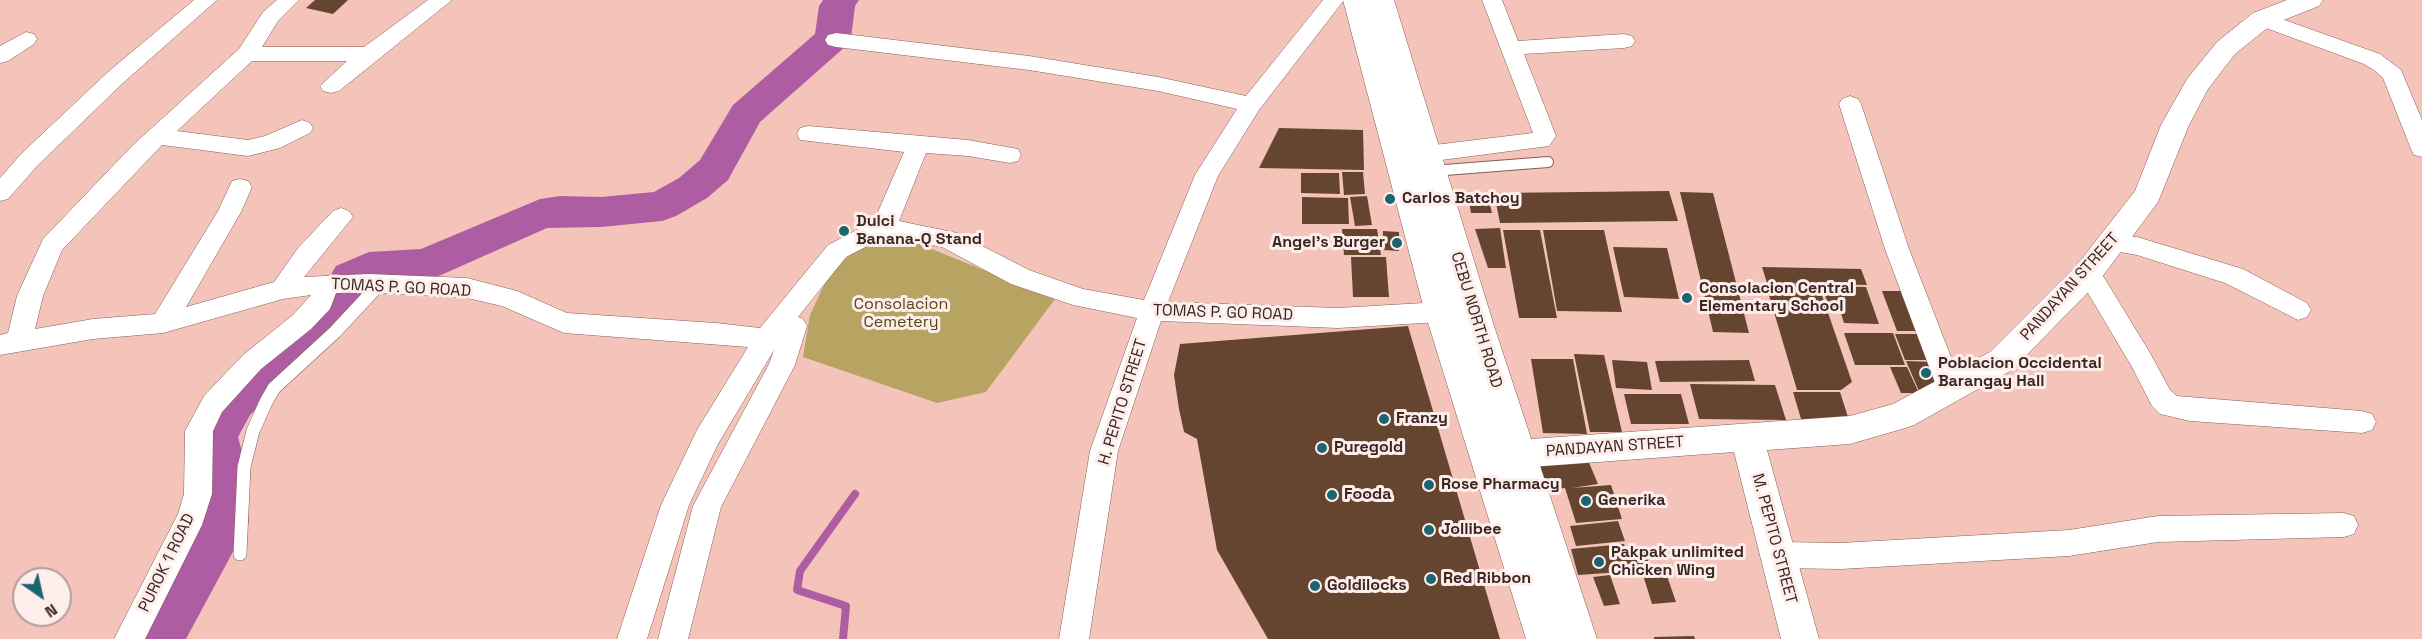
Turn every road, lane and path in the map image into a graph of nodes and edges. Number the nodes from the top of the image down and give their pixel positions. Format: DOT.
graph roads {
  1 [pos="207,0"];
  2 [pos="289,0"];
  3 [pos="442,0"];
  4 [pos="1334,0"];
  5 [pos="1356,0"];
  6 [pos="1381,0"];
  7 [pos="1492,0"];
  8 [pos="2310,0"];
  9 [pos="2262,19"];
  10 [pos="26,39"];
  11 [pos="836,40"];
  12 [pos="1624,41"];
  13 [pos="1512,48"];
  14 [pos="247,54"];
  15 [pos="369,54"];
  16 [pos="0,56"];
  17 [pos="331,87"];
  18 [pos="1850,104"];
  19 [pos="1251,105"];
  20 [pos="302,128"];
  21 [pos="808,134"];
  22 [pos="157,136"];
  23 [pos="918,145"];
  24 [pos="2422,149"];
  25 [pos="1010,155"];
  26 [pos="1548,162"];
  27 [pos="1429,163"];
  28 [pos="240,187"];
  29 [pos="0,193"];
  30 [pos="341,217"];
  31 [pos="884,227"];
  32 [pos="2112,243"];
  33 [pos="2088,273"];
  34 [pos="332,284"];
  35 [pos="375,284"];
  36 [pos="283,290"];
  37 [pos="2298,310"];
  38 [pos="1152,311"];
  39 [pos="1456,311"];
  40 [pos="163,323"];
  41 [pos="778,340"];
  42 [pos="10,343"];
  43 [pos="1950,388"];
  44 [pos="2362,422"];
  45 [pos="1747,439"];
  46 [pos="1517,454"];
  47 [pos="2344,525"];
  48 [pos="240,554"];
  49 [pos="1779,555"];
  50 [pos="129,639"];
  51 [pos="632,639"];
  52 [pos="673,639"];
  53 [pos="1074,639"];
  54 [pos="1546,639"];
  55 [pos="1577,639"];
  56 [pos="1800,639"];
  1 -- 29 [label="street"];
  2 -- 14 [label="street"];
  3 -- 15 [label="street"];
  4 -- 19 [label="street, H. PEPITO STREET"];
  5 -- 39 [label="main road, CEBU NORTH ROAD"];
  6 -- 27 [label="main road, CEBU NORTH ROAD"];
  7 -- 13 [label="street"];
  8 -- 9 [label="street, PANDAYAN STREET"];
  9 -- 24 [label="street"];
  9 -- 32 [label="street, PANDAYAN STREET"];
  10 -- 16 [label="street"];
  11 -- 19 [label="street"];
  12 -- 13 [label="street"];
  13 -- 27 [label="street"];
  14 -- 15 [label="street"];
  14 -- 22 [label="street"];
  15 -- 17 [label="street"];
  18 -- 43 [label="street"];
  19 -- 38 [label="street, H. PEPITO STREET"];
  20 -- 22 [label="street"];
  21 -- 23 [label="street"];
  22 -- 42 [label="street"];
  23 -- 25 [label="street"];
  23 -- 31 [label="street"];
  26 -- 27 [label="lane"];
  27 -- 39 [label="main road, CEBU NORTH ROAD"];
  28 -- 40 [label="street"];
  30 -- 36 [label="street"];
  31 -- 38 [label="street, TOMAS P. GO ROAD"];
  31 -- 41 [label="street"];
  32 -- 33 [label="street, PANDAYAN STREET"];
  32 -- 37 [label="street"];
  33 -- 43 [label="street, PANDAYAN STREET"];
  33 -- 44 [label="street"];
  34 -- 35 [label="street, TOMAS P. GO ROAD"];
  34 -- 36 [label="street, TOMAS P. GO ROAD"];
  34 -- 50 [label="street, PUROK 1 ROAD"];
  35 -- 41 [label="street, TOMAS P. GO ROAD"];
  35 -- 48 [label="lane"];
  36 -- 40 [label="street, TOMAS P. GO ROAD"];
  38 -- 39 [label="street, TOMAS P. GO ROAD"];
  38 -- 53 [label="street, H. PEPITO STREET"];
  39 -- 46 [label="main road, CEBU NORTH ROAD"];
  39 -- 54 [label="main road, CEBU NORTH ROAD"];
  40 -- 42 [label="street, TOMAS P. GO ROAD"];
  41 -- 51 [label="street"];
  41 -- 52 [label="street"];
  43 -- 45 [label="street, PANDAYAN STREET"];
  45 -- 46 [label="street, PANDAYAN STREET"];
  45 -- 49 [label="street, M. PEPITO STREET"];
  46 -- 55 [label="main road, CEBU NORTH ROAD"];
  47 -- 49 [label="street"];
  49 -- 56 [label="street, M. PEPITO STREET"];
}
